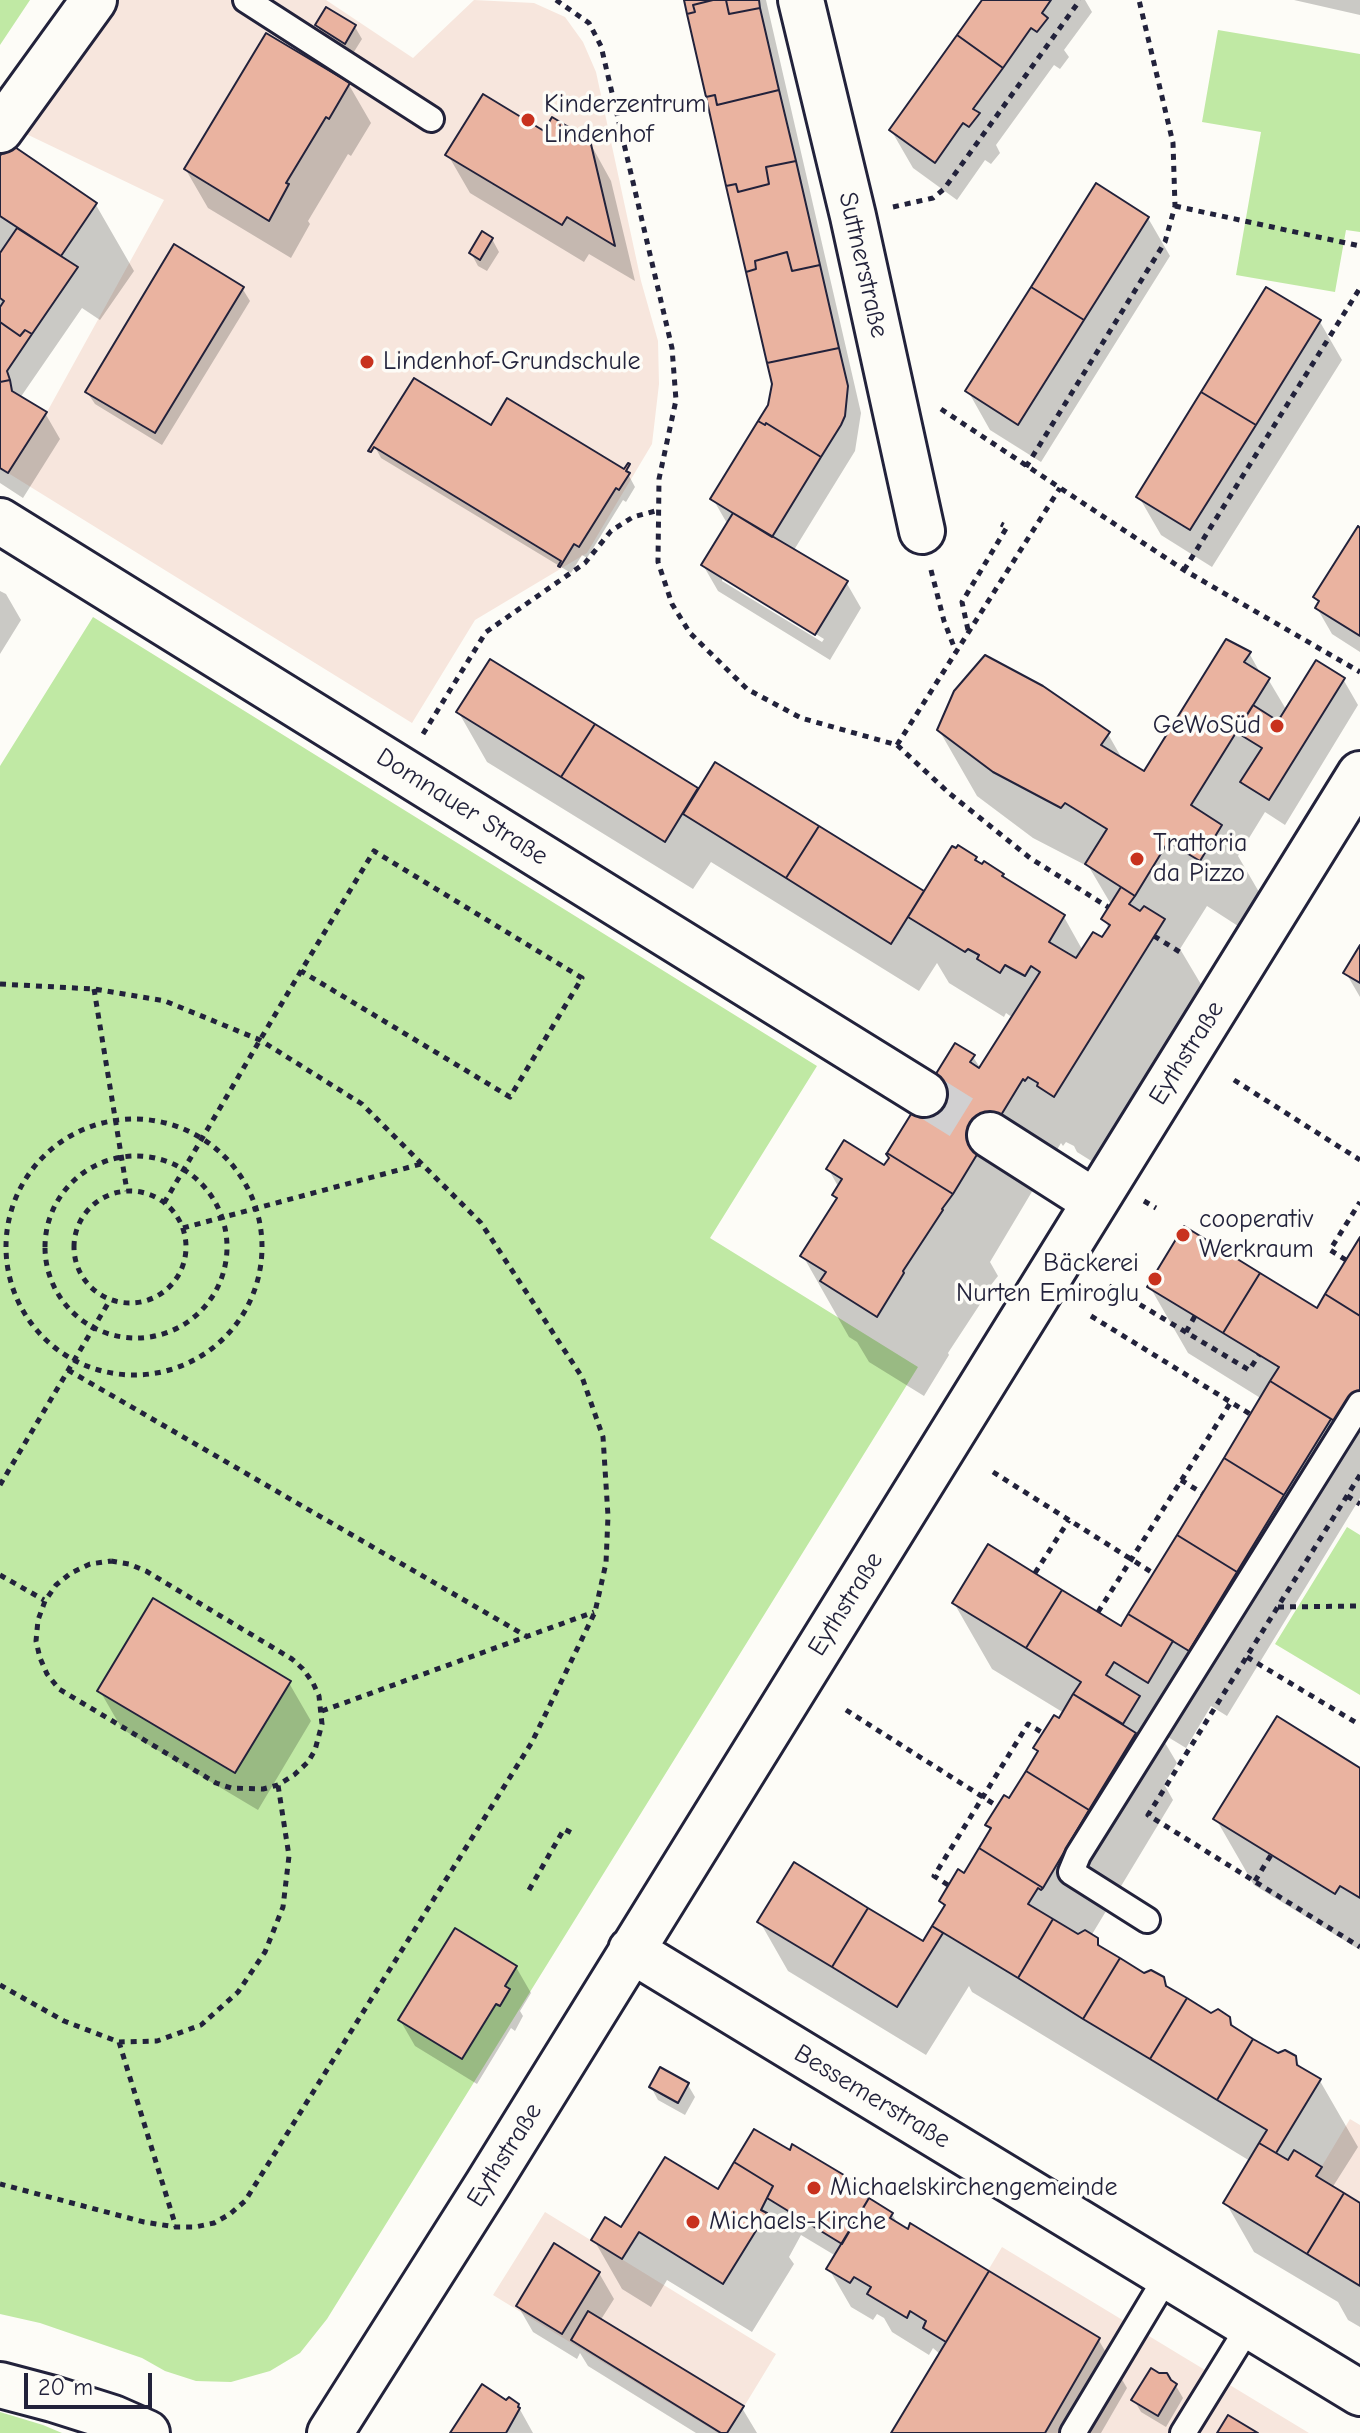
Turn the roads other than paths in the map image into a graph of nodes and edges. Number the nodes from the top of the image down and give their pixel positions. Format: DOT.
graph roads {
  1 [pos="94,0"];
  2 [pos="246,0"];
  3 [pos="801,0"];
  4 [pos="431,119"];
  5 [pos="0,130"];
  6 [pos="0,521"];
  7 [pos="922,531"];
  8 [pos="1360,774"];
  9 [pos="924,1094"];
  10 [pos="990,1135"];
  11 [pos="1095,1202"];
  12 [pos="1360,1404"];
  13 [pos="1147,1920"];
  14 [pos="631,1950"];
  15 [pos="1167,2276"];
  16 [pos="1249,2326"];
  17 [pos="0,2385"];
  18 [pos="1360,2393"];
  19 [pos="147,2433"];
  20 [pos="330,2433"];
  21 [pos="1073,2433"];
  22 [pos="1183,2433"];
  1 -- 5 [label="street"];
  2 -- 4 [label="lane"];
  3 -- 7 [label="street, Suttnerstraße"];
  6 -- 9 [label="street, Domnauer Straße"];
  8 -- 11 [label="street, Eythstraße"];
  10 -- 11 [label="street"];
  11 -- 14 [label="street, Eythstraße"];
  12 -- 13 [label="lane"];
  14 -- 15 [label="street, Bessemerstraße"];
  14 -- 20 [label="street, Eythstraße"];
  15 -- 16 [label="street, Bessemerstraße"];
  15 -- 21 [label="lane"];
  16 -- 18 [label="street, Bessemerstraße"];
  16 -- 22 [label="lane"];
  17 -- 19 [label="street"];
}
